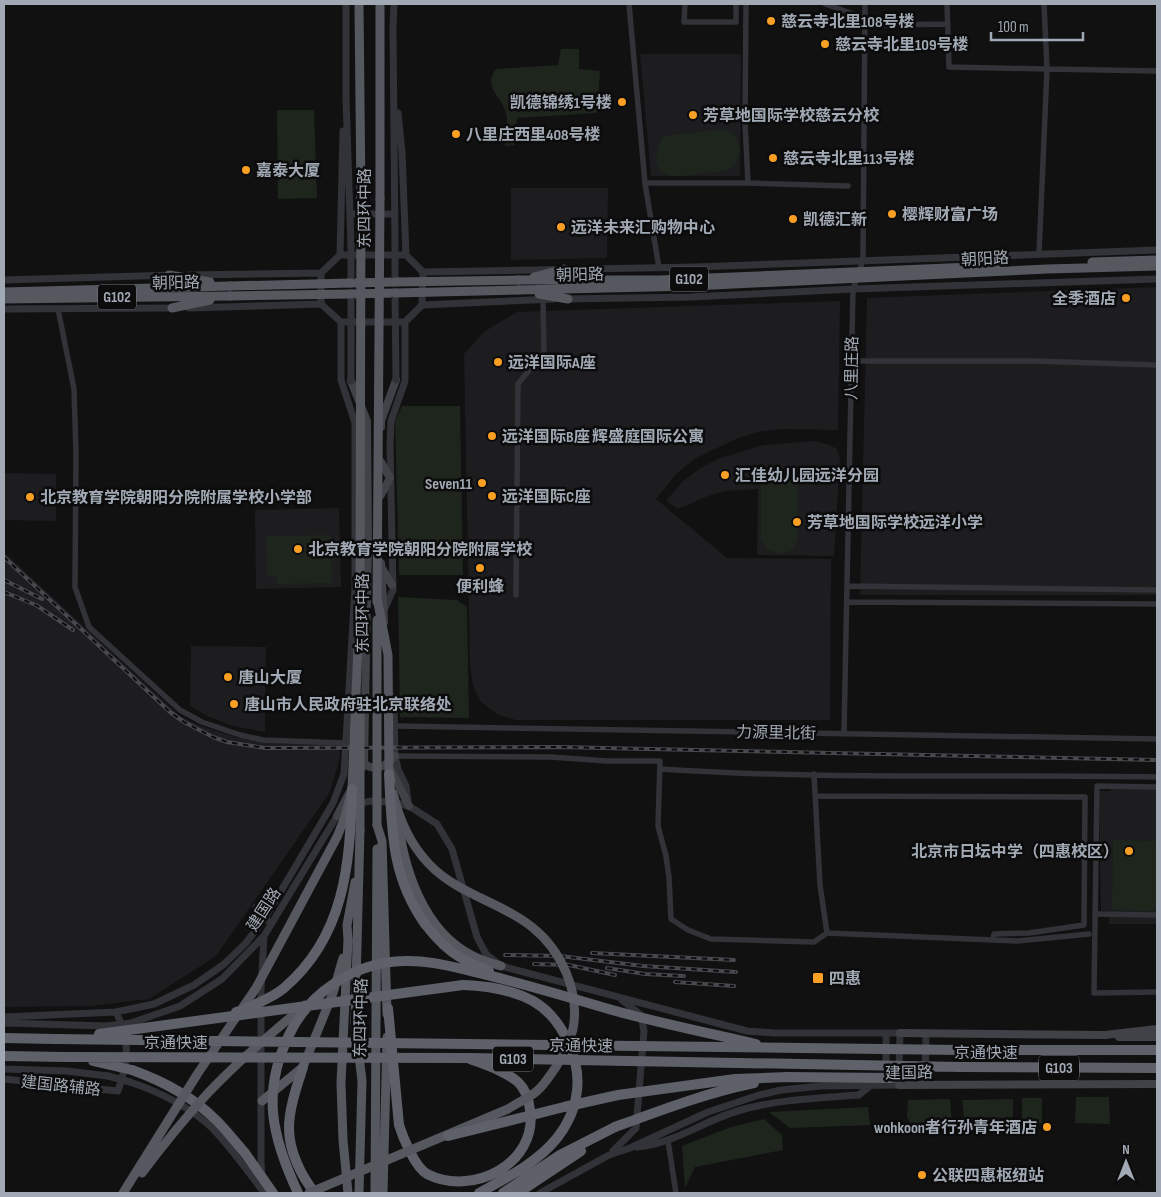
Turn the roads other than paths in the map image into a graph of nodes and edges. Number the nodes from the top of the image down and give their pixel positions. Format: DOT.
graph roads {
  1 [pos="346,4"];
  2 [pos="360,4"];
  3 [pos="380,4"];
  4 [pos="394,4"];
  5 [pos="629,4"];
  6 [pos="685,4"];
  7 [pos="736,4"];
  8 [pos="746,4"];
  9 [pos="825,4"];
  10 [pos="866,4"];
  11 [pos="947,4"];
  12 [pos="1044,4"];
  13 [pos="865,18"];
  14 [pos="883,24"];
  15 [pos="948,24"];
  16 [pos="393,68"];
  17 [pos="1047,69"];
  18 [pos="1157,71"];
  19 [pos="346,98"];
  20 [pos="646,183"];
  21 [pos="748,183"];
  22 [pos="848,186"];
  23 [pos="350,214"];
  24 [pos="395,214"];
  25 [pos="1157,250"];
  26 [pos="1039,254"];
  27 [pos="340,255"];
  28 [pos="406,255"];
  29 [pos="863,260"];
  30 [pos="1157,260"];
  31 [pos="1157,266"];
  32 [pos="659,268"];
  33 [pos="564,269"];
  34 [pos="423,272"];
  35 [pos="321,273"];
  36 [pos="858,275"];
  37 [pos="170,276"];
  38 [pos="1157,279"];
  39 [pos="4,280"];
  40 [pos="395,282"];
  41 [pos="351,283"];
  42 [pos="519,285"];
  43 [pos="230,286"];
  44 [pos="853,289"];
  45 [pos="4,292"];
  46 [pos="395,293"];
  47 [pos="351,294"];
  48 [pos="230,296"];
  49 [pos="4,299"];
  50 [pos="568,299"];
  51 [pos="543,300"];
  52 [pos="321,304"];
  53 [pos="422,305"];
  54 [pos="172,308"];
  55 [pos="58,309"];
  56 [pos="4,310"];
  57 [pos="341,322"];
  58 [pos="405,322"];
  59 [pos="852,361"];
  60 [pos="1157,365"];
  61 [pos="396,380"];
  62 [pos="350,381"];
  63 [pos="381,462"];
  64 [pos="390,478"];
  65 [pos="381,495"];
  66 [pos="381,567"];
  67 [pos="392,586"];
  68 [pos="847,586"];
  69 [pos="1157,590"];
  70 [pos="516,596"];
  71 [pos="377,598"];
  72 [pos="360,599"];
  73 [pos="847,602"];
  74 [pos="1157,604"];
  75 [pos="384,610"];
  76 [pos="385,680"];
  77 [pos="366,694"];
  78 [pos="385,694"];
  79 [pos="394,726"];
  80 [pos="844,734"];
  81 [pos="1157,739"];
  82 [pos="346,743"];
  83 [pos="395,756"];
  84 [pos="364,764"];
  85 [pos="388,769"];
  86 [pos="660,769"];
  87 [pos="814,774"];
  88 [pos="1157,777"];
  89 [pos="1157,787"];
  90 [pos="352,789"];
  91 [pos="815,796"];
  92 [pos="409,806"];
  93 [pos="397,811"];
  94 [pos="337,816"];
  95 [pos="377,825"];
  96 [pos="360,851"];
  97 [pos="256,907"];
  98 [pos="1095,914"];
  99 [pos="1157,916"];
  100 [pos="265,918"];
  101 [pos="270,926"];
  102 [pos="827,933"];
  103 [pos="1089,934"];
  104 [pos="264,936"];
  105 [pos="348,940"];
  106 [pos="992,940"];
  107 [pos="501,966"];
  108 [pos="508,980"];
  109 [pos="1157,992"];
  110 [pos="607,993"];
  111 [pos="315,997"];
  112 [pos="388,1008"];
  113 [pos="116,1012"];
  114 [pos="4,1017"];
  115 [pos="202,1021"];
  116 [pos="4,1023"];
  117 [pos="1157,1029"];
  118 [pos="886,1033"];
  119 [pos="900,1033"];
  120 [pos="926,1034"];
  121 [pos="1105,1035"];
  122 [pos="1157,1037"];
  123 [pos="4,1038"];
  124 [pos="56,1039"];
  125 [pos="775,1048"];
  126 [pos="1157,1050"];
  127 [pos="4,1056"];
  128 [pos="65,1057"];
  129 [pos="469,1058"];
  130 [pos="303,1067"];
  131 [pos="961,1067"];
  132 [pos="4,1068"];
  133 [pos="1157,1068"];
  134 [pos="787,1077"];
  135 [pos="4,1079"];
  136 [pos="1157,1084"];
  137 [pos="925,1085"];
  138 [pos="870,1086"];
  139 [pos="886,1086"];
  140 [pos="899,1086"];
  141 [pos="262,1102"];
  142 [pos="615,1127"];
  143 [pos="448,1136"];
  144 [pos="668,1141"];
  145 [pos="630,1148"];
  146 [pos="609,1155"];
  147 [pos="512,1169"];
  148 [pos="497,1178"];
  149 [pos="519,1192"];
  150 [pos="125,1193"];
  151 [pos="265,1193"];
  152 [pos="298,1193"];
  153 [pos="308,1193"];
  154 [pos="315,1193"];
  155 [pos="348,1193"];
  156 [pos="359,1193"];
  157 [pos="375,1193"];
  158 [pos="383,1193"];
  159 [pos="479,1193"];
  160 [pos="503,1193"];
  161 [pos="540,1193"];
  162 [pos="676,1193"];
  1 -- 19 [label="street, 东四环中路"];
  2 -- 72 [label="highway, 东四环中路, bridge"];
  3 -- 71 [label="highway, 东四环中路, bridge"];
  4 -- 16 [label="street, 东四环中路"];
  5 -- 20 [label="street"];
  6 -- 7 [label="street"];
  8 -- 21 [label="street"];
  9 -- 13 [label="street"];
  10 -- 13 [label="street, 八里庄路"];
  11 -- 15 [label="street"];
  12 -- 17 [label="street"];
  13 -- 29 [label="street, 八里庄路"];
  14 -- 15 [label="street"];
  15 -- 17 [label="street"];
  16 -- 24 [label="street, 东四环中路"];
  16 -- 28 [label="street, 东四环中路"];
  17 -- 18 [label="street"];
  17 -- 26 [label="street"];
  19 -- 23 [label="street, 东四环中路"];
  19 -- 27 [label="street, 东四环中路"];
  20 -- 21 [label="street"];
  20 -- 32 [label="street"];
  21 -- 22 [label="street"];
  23 -- 24 [label="street"];
  23 -- 41 [label="street, 东四环中路, bridge"];
  24 -- 40 [label="street, 东四环中路, bridge"];
  25 -- 26 [label="street, 朝阳路"];
  26 -- 29 [label="street, 朝阳路"];
  27 -- 28 [label="street"];
  27 -- 35 [label="street"];
  28 -- 34 [label="street"];
  29 -- 32 [label="street, 朝阳路"];
  29 -- 36 [label="street, 八里庄路"];
  30 -- 36 [label="highway, 朝阳路 / G102"];
  31 -- 36 [label="highway, 朝阳路 / G102"];
  32 -- 33 [label="street, 朝阳路"];
  33 -- 34 [label="street, 朝阳路"];
  33 -- 42 [label="highway"];
  34 -- 53 [label="street"];
  35 -- 37 [label="street, 朝阳路"];
  35 -- 52 [label="street"];
  36 -- 42 [label="highway, 朝阳路 / G102"];
  36 -- 44 [label="street, 八里庄路"];
  37 -- 39 [label="street, 朝阳路"];
  37 -- 43 [label="highway"];
  38 -- 44 [label="street, 朝阳路"];
  40 -- 41 [label="highway, 朝阳路 / G102, bridge"];
  40 -- 42 [label="highway, 朝阳路 / G102, bridge"];
  40 -- 46 [label="street, 东四环中路, bridge"];
  41 -- 43 [label="highway, 朝阳路 / G102, bridge"];
  41 -- 47 [label="street, 东四环中路, bridge"];
  42 -- 46 [label="highway, 朝阳路 / G102, bridge"];
  42 -- 50 [label="highway"];
  43 -- 45 [label="highway, 朝阳路 / G102"];
  44 -- 50 [label="street, 朝阳路"];
  44 -- 59 [label="street, 八里庄路"];
  46 -- 47 [label="highway, 朝阳路 / G102, bridge"];
  46 -- 61 [label="street, 东四环中路, bridge"];
  47 -- 48 [label="highway, 朝阳路 / G102, bridge"];
  47 -- 62 [label="street, 东四环中路, bridge"];
  48 -- 49 [label="highway, 朝阳路 / G102"];
  48 -- 54 [label="highway"];
  50 -- 51 [label="street, 朝阳路"];
  51 -- 53 [label="street, 朝阳路"];
  51 -- 70 [label="street"];
  52 -- 54 [label="street, 朝阳路"];
  52 -- 57 [label="street"];
  53 -- 58 [label="street"];
  54 -- 55 [label="street, 朝阳路"];
  55 -- 56 [label="street, 朝阳路"];
  55 -- 82 [label="street"];
  57 -- 58 [label="street"];
  57 -- 82 [label="street, 东四环中路"];
  58 -- 64 [label="street, 东四环中路"];
  59 -- 60 [label="street"];
  59 -- 68 [label="street, 八里庄路"];
  61 -- 63 [label="main road, 东四环中路"];
  62 -- 77 [label="main road, 东四环中路"];
  63 -- 64 [label="main road"];
  63 -- 65 [label="main road, 东四环中路"];
  64 -- 65 [label="main road"];
  64 -- 67 [label="street, 东四环中路"];
  65 -- 66 [label="main road, 东四环中路"];
  66 -- 67 [label="main road"];
  66 -- 75 [label="main road, 东四环中路"];
  67 -- 75 [label="street, 东四环中路"];
  68 -- 69 [label="street"];
  68 -- 73 [label="street, 八里庄路"];
  71 -- 85 [label="highway, bridge"];
  71 -- 95 [label="highway, 东四环中路, bridge"];
  72 -- 90 [label="highway, bridge"];
  72 -- 96 [label="highway, 东四环中路, bridge"];
  73 -- 74 [label="street"];
  73 -- 80 [label="street, 八里庄路"];
  75 -- 76 [label="main road, 东四环中路"];
  76 -- 78 [label="main road, 东四环中路"];
  76 -- 79 [label="street, 东四环中路"];
  77 -- 78 [label="main road"];
  77 -- 84 [label="main road, 东四环中路"];
  78 -- 85 [label="main road, 东四环中路"];
  79 -- 80 [label="street, 力源里北街"];
  79 -- 83 [label="street, 东四环中路"];
  80 -- 81 [label="street, 力源里北街"];
  82 -- 100 [label="street, 东四环中路"];
  83 -- 85 [label="main road"];
  83 -- 86 [label="street"];
  83 -- 92 [label="street, 东四环中路"];
  84 -- 85 [label="main road"];
  84 -- 94 [label="main road, 东四环中路"];
  85 -- 92 [label="main road, 东四环中路"];
  85 -- 93 [label="highway, bridge"];
  85 -- 108 [label="highway, bridge"];
  86 -- 87 [label="street"];
  86 -- 102 [label="street"];
  87 -- 88 [label="street"];
  87 -- 91 [label="street"];
  89 -- 98 [label="street, bridge"];
  90 -- 115 [label="highway, bridge"];
  90 -- 150 [label="highway, bridge"];
  91 -- 102 [label="street"];
  91 -- 106 [label="street"];
  92 -- 94 [label="street, 建国路"];
  92 -- 107 [label="street, 建国路"];
  93 -- 107 [label="highway"];
  93 -- 143 [label="highway, bridge"];
  94 -- 101 [label="street, 建国路"];
  95 -- 112 [label="highway"];
  95 -- 157 [label="highway, 东四环中路"];
  96 -- 105 [label="highway"];
  96 -- 156 [label="highway, 东四环中路"];
  97 -- 100 [label="street"];
  98 -- 99 [label="street"];
  98 -- 109 [label="street, bridge"];
  100 -- 101 [label="street"];
  100 -- 113 [label="street, 东四环中路"];
  101 -- 104 [label="street, 建国路"];
  102 -- 106 [label="street"];
  103 -- 106 [label="street"];
  104 -- 116 [label="street, 建国路, bridge"];
  104 -- 141 [label="street"];
  105 -- 130 [label="highway"];
  105 -- 155 [label="highway"];
  107 -- 110 [label="street"];
  108 -- 111 [label="highway, bridge"];
  108 -- 125 [label="highway, bridge"];
  110 -- 118 [label="street"];
  110 -- 146 [label="street"];
  111 -- 150 [label="highway, bridge"];
  111 -- 152 [label="highway, bridge"];
  112 -- 148 [label="highway"];
  112 -- 158 [label="highway"];
  113 -- 114 [label="street, 东四环中路"];
  113 -- 135 [label="street, 建国路辅路"];
  115 -- 124 [label="highway, bridge"];
  115 -- 147 [label="highway, bridge"];
  117 -- 121 [label="main road"];
  118 -- 119 [label="street"];
  118 -- 139 [label="street"];
  119 -- 120 [label="main road"];
  119 -- 140 [label="street"];
  120 -- 121 [label="main road"];
  120 -- 137 [label="street"];
  121 -- 122 [label="main road"];
  123 -- 124 [label="highway, 京通快速 / G103"];
  124 -- 125 [label="highway, 京通快速 / G103, bridge"];
  125 -- 126 [label="highway, 京通快速 / G103, bridge"];
  127 -- 128 [label="highway, 京通快速 / G103"];
  128 -- 129 [label="highway, 京通快速 / G103, bridge"];
  128 -- 151 [label="highway, bridge"];
  129 -- 131 [label="highway, 京通快速 / G103, bridge"];
  129 -- 147 [label="highway"];
  130 -- 141 [label="highway"];
  130 -- 154 [label="highway"];
  131 -- 133 [label="highway, 京通快速 / G103"];
  131 -- 134 [label="highway, bridge"];
  132 -- 151 [label="street, bridge"];
  134 -- 142 [label="highway, bridge"];
  134 -- 143 [label="highway, bridge"];
  136 -- 137 [label="main road, 建国路"];
  137 -- 140 [label="main road, 建国路"];
  138 -- 139 [label="street, 建国路"];
  138 -- 144 [label="street"];
  138 -- 145 [label="street, 建国路"];
  139 -- 140 [label="street, 建国路"];
  141 -- 151 [label="street"];
  142 -- 149 [label="highway"];
  142 -- 160 [label="highway"];
  143 -- 153 [label="highway, bridge"];
  144 -- 145 [label="street"];
  144 -- 162 [label="street"];
  145 -- 146 [label="street"];
  146 -- 161 [label="street"];
  147 -- 148 [label="highway"];
  148 -- 159 [label="highway"];
}
